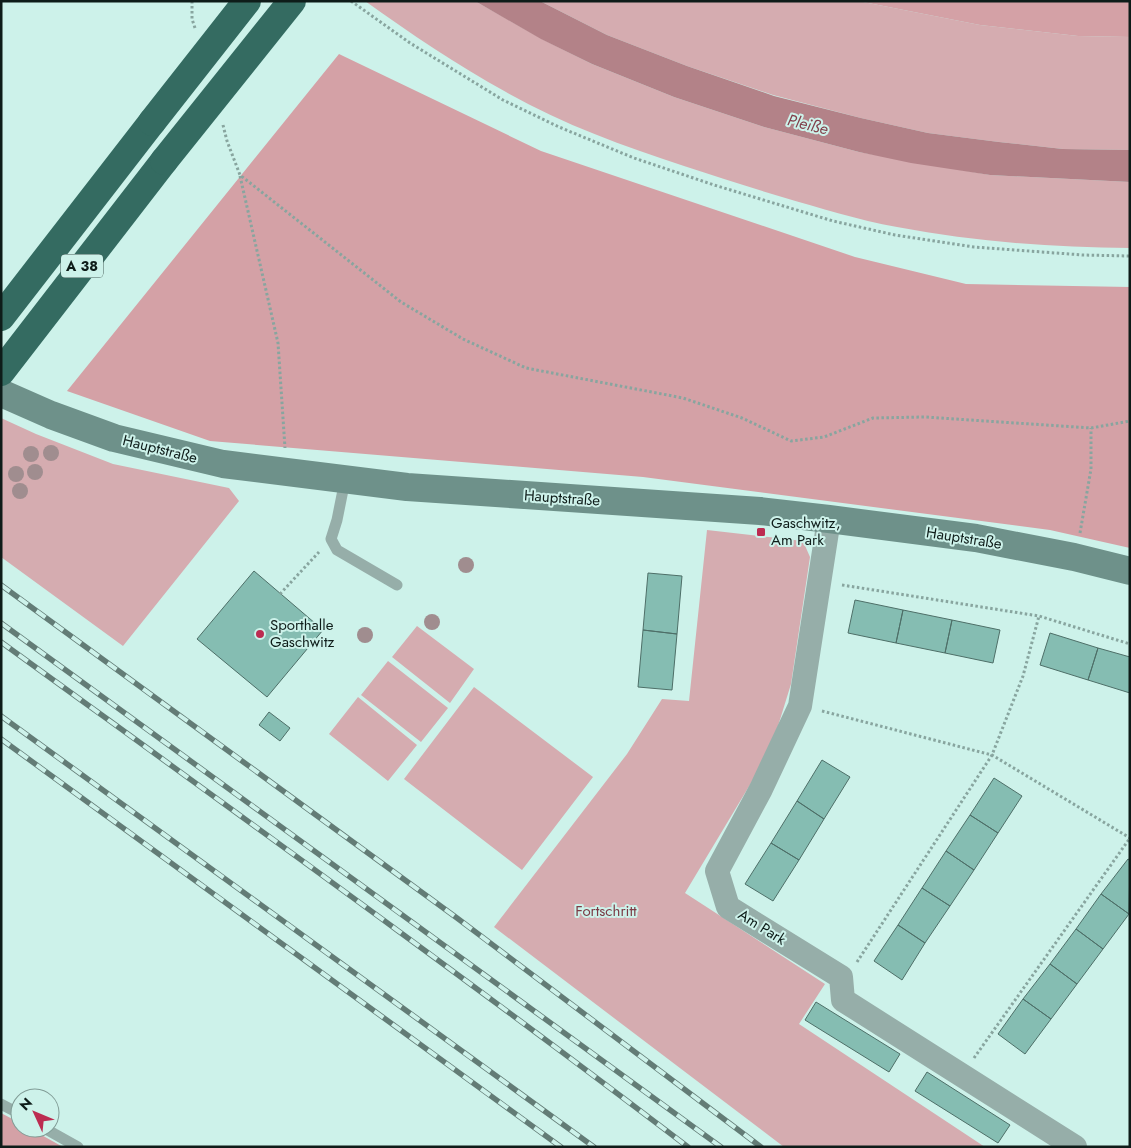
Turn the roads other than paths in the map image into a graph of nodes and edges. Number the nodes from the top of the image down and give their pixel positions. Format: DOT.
graph roads {
  1 [pos="247,1"];
  2 [pos="292,1"];
  3 [pos="1,317"];
  4 [pos="1,372"];
  5 [pos="1,393"];
  6 [pos="345,480"];
  7 [pos="829,519"];
  8 [pos="1130,571"];
  9 [pos="397,585"];
  10 [pos="60,1137"];
  11 [pos="78,1147"];
  12 [pos="1075,1147"];
  1 -- 3 [label="highway, A 38, bridge"];
  2 -- 4 [label="highway, A 38, bridge"];
  5 -- 6 [label="main road, Hauptstraße"];
  6 -- 7 [label="main road, Hauptstraße"];
  6 -- 9 [label="lane"];
  7 -- 8 [label="main road, Hauptstraße"];
  7 -- 12 [label="street, Am Park"];
  10 -- 11 [label="lane"];
}
